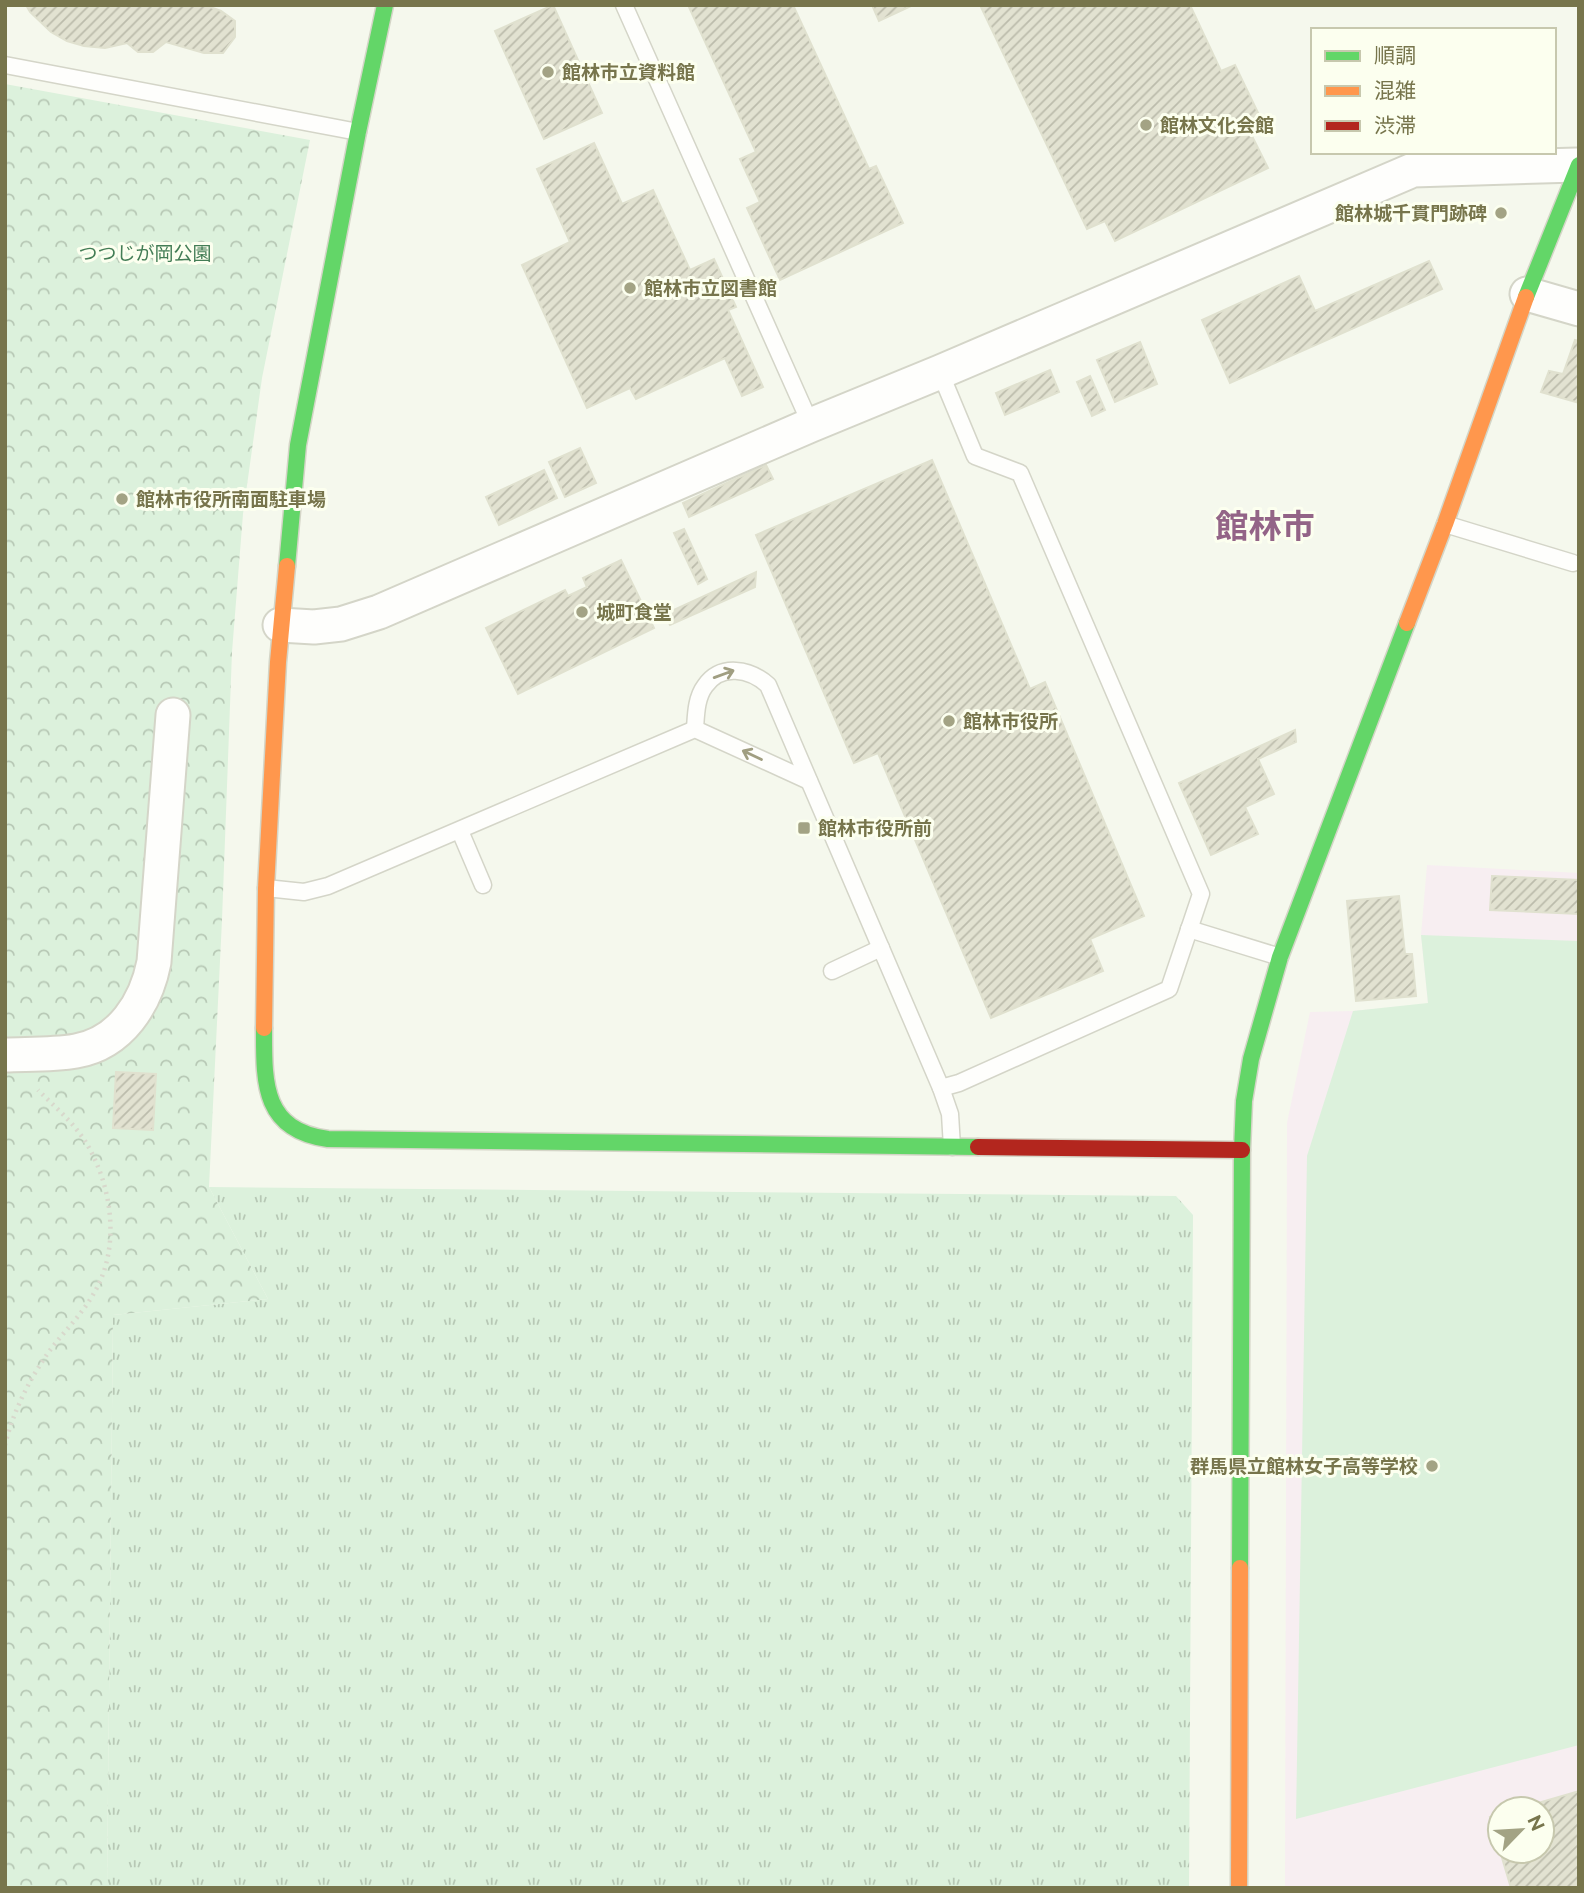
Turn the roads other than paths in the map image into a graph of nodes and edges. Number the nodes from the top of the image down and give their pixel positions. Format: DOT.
graph roads {
  1 [pos="385,5"];
  2 [pos="624,5"];
  3 [pos="5,65"];
  4 [pos="358,132"];
  5 [pos="1578,165"];
  6 [pos="1527,294"];
  7 [pos="1579,309"];
  8 [pos="940,372"];
  9 [pos="811,425"];
  10 [pos="1445,524"];
  11 [pos="1573,563"];
  12 [pos="280,625"];
  13 [pos="173,715"];
  14 [pos="695,729"];
  15 [pos="809,781"];
  16 [pos="460,831"];
  17 [pos="483,885"];
  18 [pos="267,888"];
  19 [pos="1189,929"];
  20 [pos="881,948"];
  21 [pos="1280,957"];
  22 [pos="832,971"];
  23 [pos="5,1055"];
  24 [pos="941,1087"];
  25 [pos="953,1147"];
  26 [pos="1241,1150"];
  27 [pos="1239,1888"];
  1 -- 4 [label="street"];
  2 -- 9 [label="lane"];
  3 -- 4 [label="lane"];
  4 -- 12 [label="street"];
  5 -- 6 [label="street"];
  5 -- 8 [label="street"];
  6 -- 7 [label="street"];
  6 -- 10 [label="street"];
  8 -- 9 [label="street"];
  8 -- 19 [label="lane"];
  9 -- 12 [label="street"];
  10 -- 11 [label="lane"];
  10 -- 21 [label="street"];
  12 -- 18 [label="street"];
  13 -- 23 [label="street"];
  15 -- 14 [label="lane, one-way"];
  14 -- 15 [label="lane, one-way"];
  14 -- 16 [label="lane"];
  15 -- 20 [label="lane"];
  16 -- 17 [label="lane"];
  16 -- 18 [label="lane"];
  18 -- 25 [label="street"];
  19 -- 21 [label="lane"];
  19 -- 24 [label="lane"];
  20 -- 22 [label="lane"];
  20 -- 24 [label="lane"];
  21 -- 26 [label="street"];
  24 -- 25 [label="lane"];
  25 -- 26 [label="street"];
  26 -- 27 [label="street"];
}
